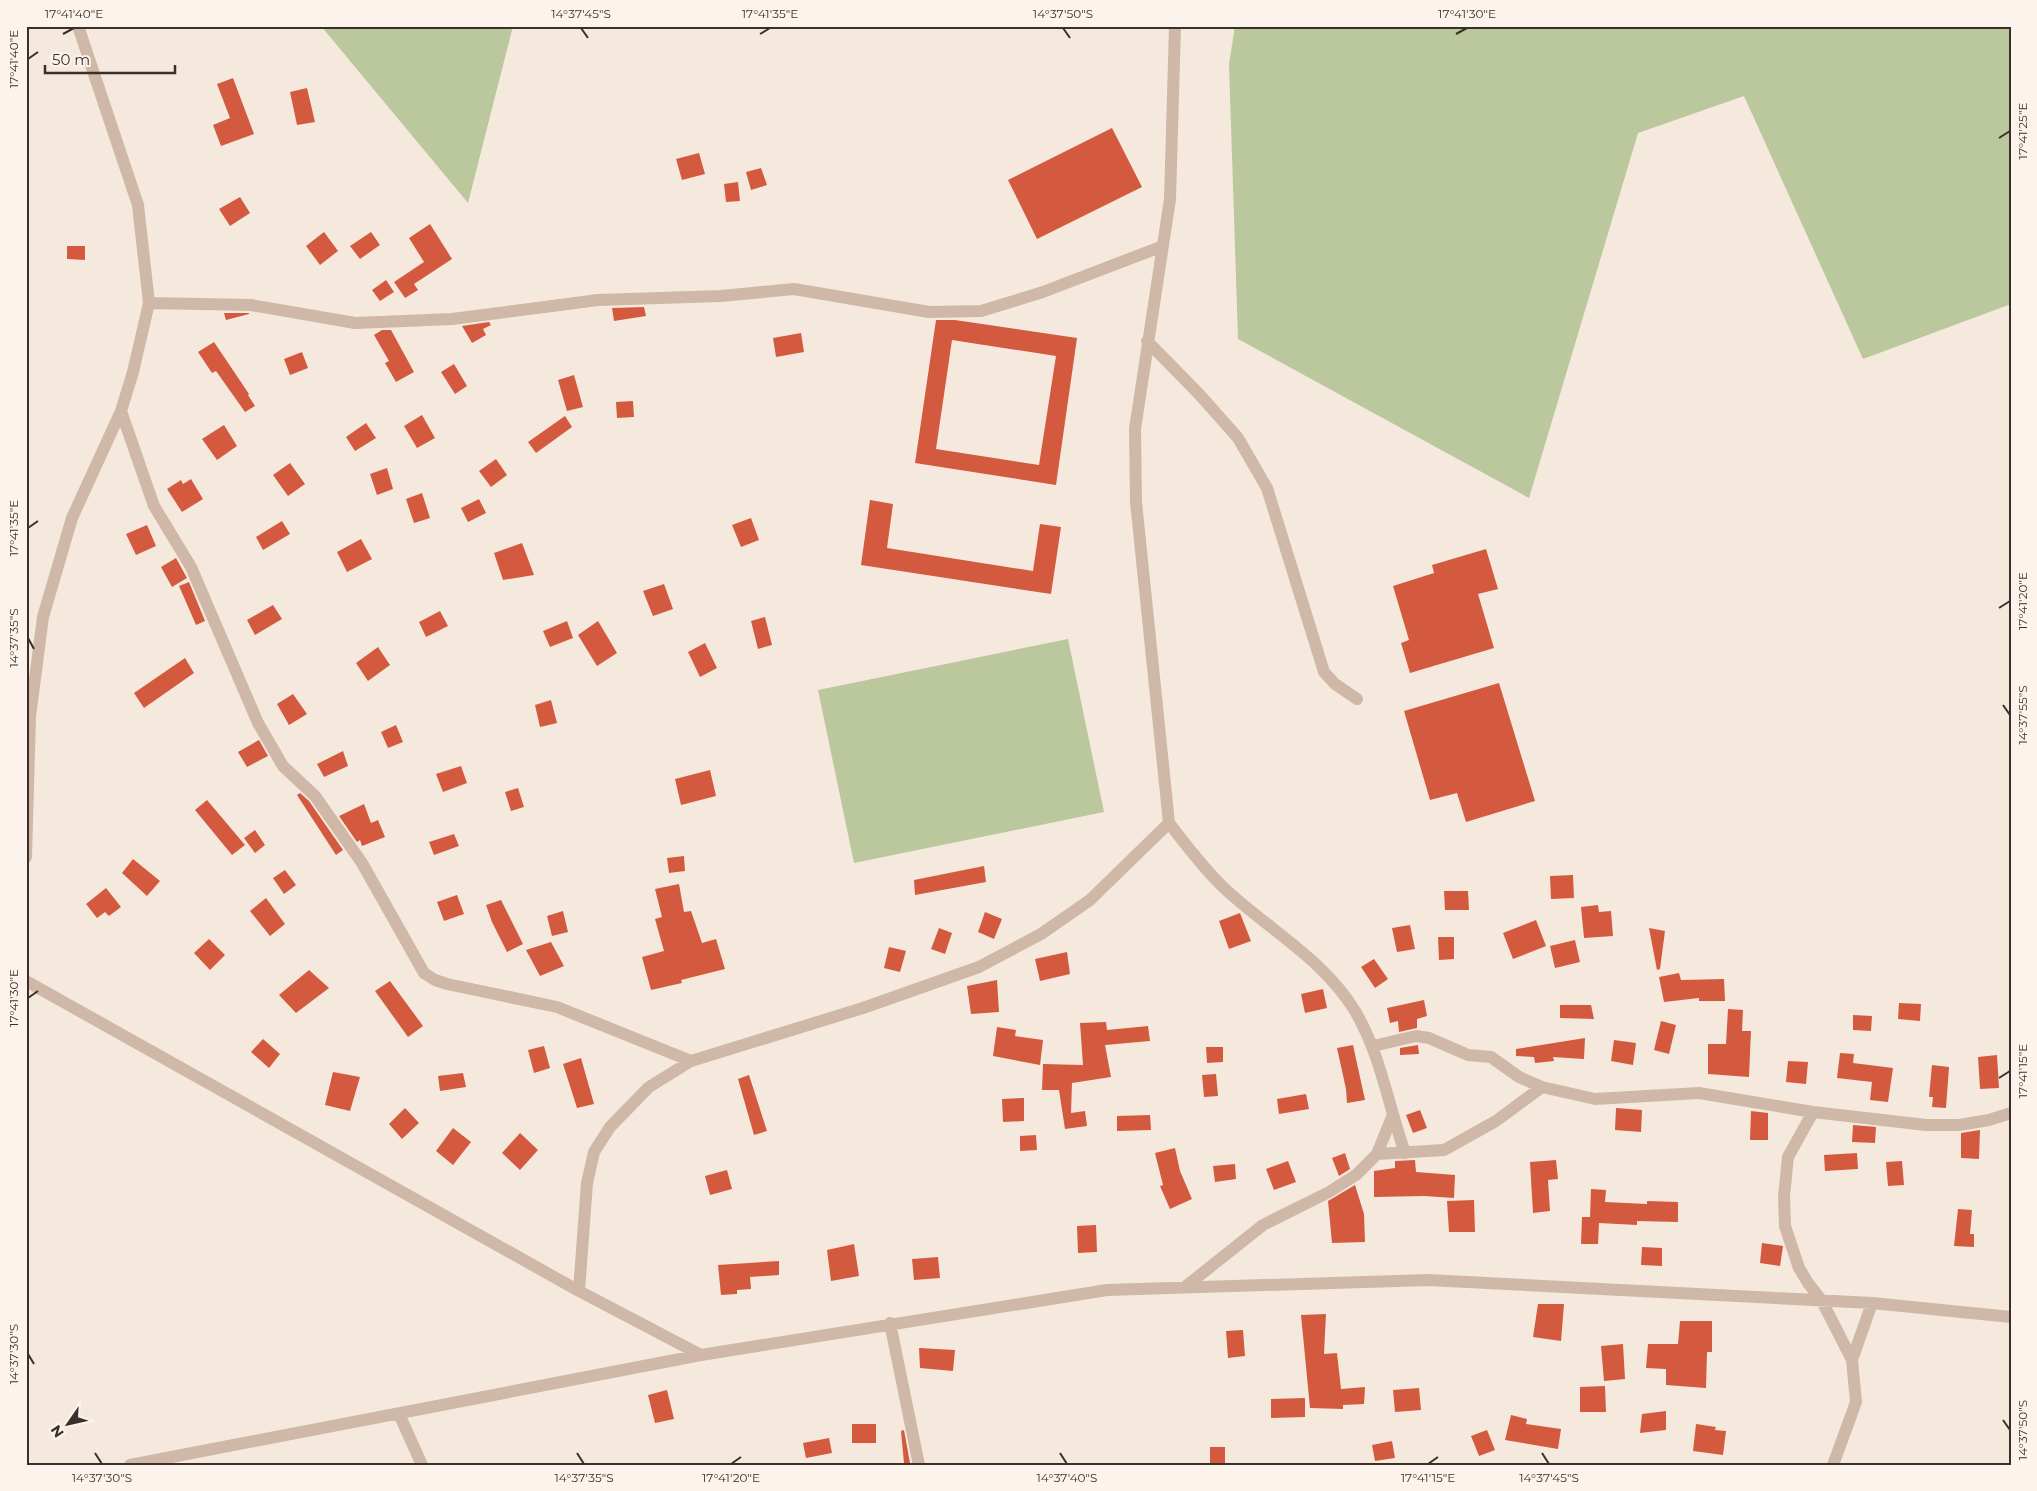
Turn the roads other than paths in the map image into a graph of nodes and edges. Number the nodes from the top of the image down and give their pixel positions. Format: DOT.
graph roads {
  1 [pos="78,26"];
  2 [pos="1175,26"];
  3 [pos="1163,246"];
  4 [pos="150,303"];
  5 [pos="1148,341"];
  6 [pos="121,411"];
  7 [pos="1357,699"];
  8 [pos="1169,823"];
  9 [pos="26,857"];
  10 [pos="26,981"];
  11 [pos="1373,1046"];
  12 [pos="691,1061"];
  13 [pos="1542,1087"];
  14 [pos="1813,1112"];
  15 [pos="2011,1113"];
  16 [pos="1392,1117"];
  17 [pos="1405,1153"];
  18 [pos="1377,1154"];
  19 [pos="1185,1287"];
  20 [pos="579,1291"];
  21 [pos="1822,1301"];
  22 [pos="1872,1303"];
  23 [pos="2011,1317"];
  24 [pos="890,1323"];
  25 [pos="701,1355"];
  26 [pos="1852,1360"];
  27 [pos="399,1414"];
  28 [pos="130,1465"];
  29 [pos="422,1465"];
  30 [pos="919,1465"];
  31 [pos="1832,1465"];
  1 -- 4 [label="street"];
  2 -- 3 [label="street"];
  3 -- 4 [label="street"];
  3 -- 5 [label="street"];
  4 -- 6 [label="street"];
  5 -- 7 [label="street"];
  5 -- 8 [label="street"];
  6 -- 9 [label="street"];
  6 -- 12 [label="street"];
  8 -- 11 [label="street"];
  8 -- 12 [label="street"];
  10 -- 20 [label="street"];
  11 -- 13 [label="street"];
  11 -- 16 [label="street"];
  12 -- 20 [label="street"];
  13 -- 14 [label="street"];
  13 -- 17 [label="street"];
  14 -- 15 [label="street"];
  14 -- 21 [label="street"];
  16 -- 17 [label="street"];
  16 -- 18 [label="street"];
  17 -- 18 [label="street"];
  18 -- 19 [label="street"];
  19 -- 21 [label="street"];
  19 -- 24 [label="street"];
  20 -- 25 [label="street"];
  21 -- 22 [label="street"];
  21 -- 26 [label="street"];
  22 -- 23 [label="street"];
  22 -- 26 [label="street"];
  24 -- 25 [label="street"];
  24 -- 30 [label="street"];
  25 -- 27 [label="street"];
  26 -- 31 [label="street"];
  27 -- 28 [label="street"];
  27 -- 29 [label="street"];
}
